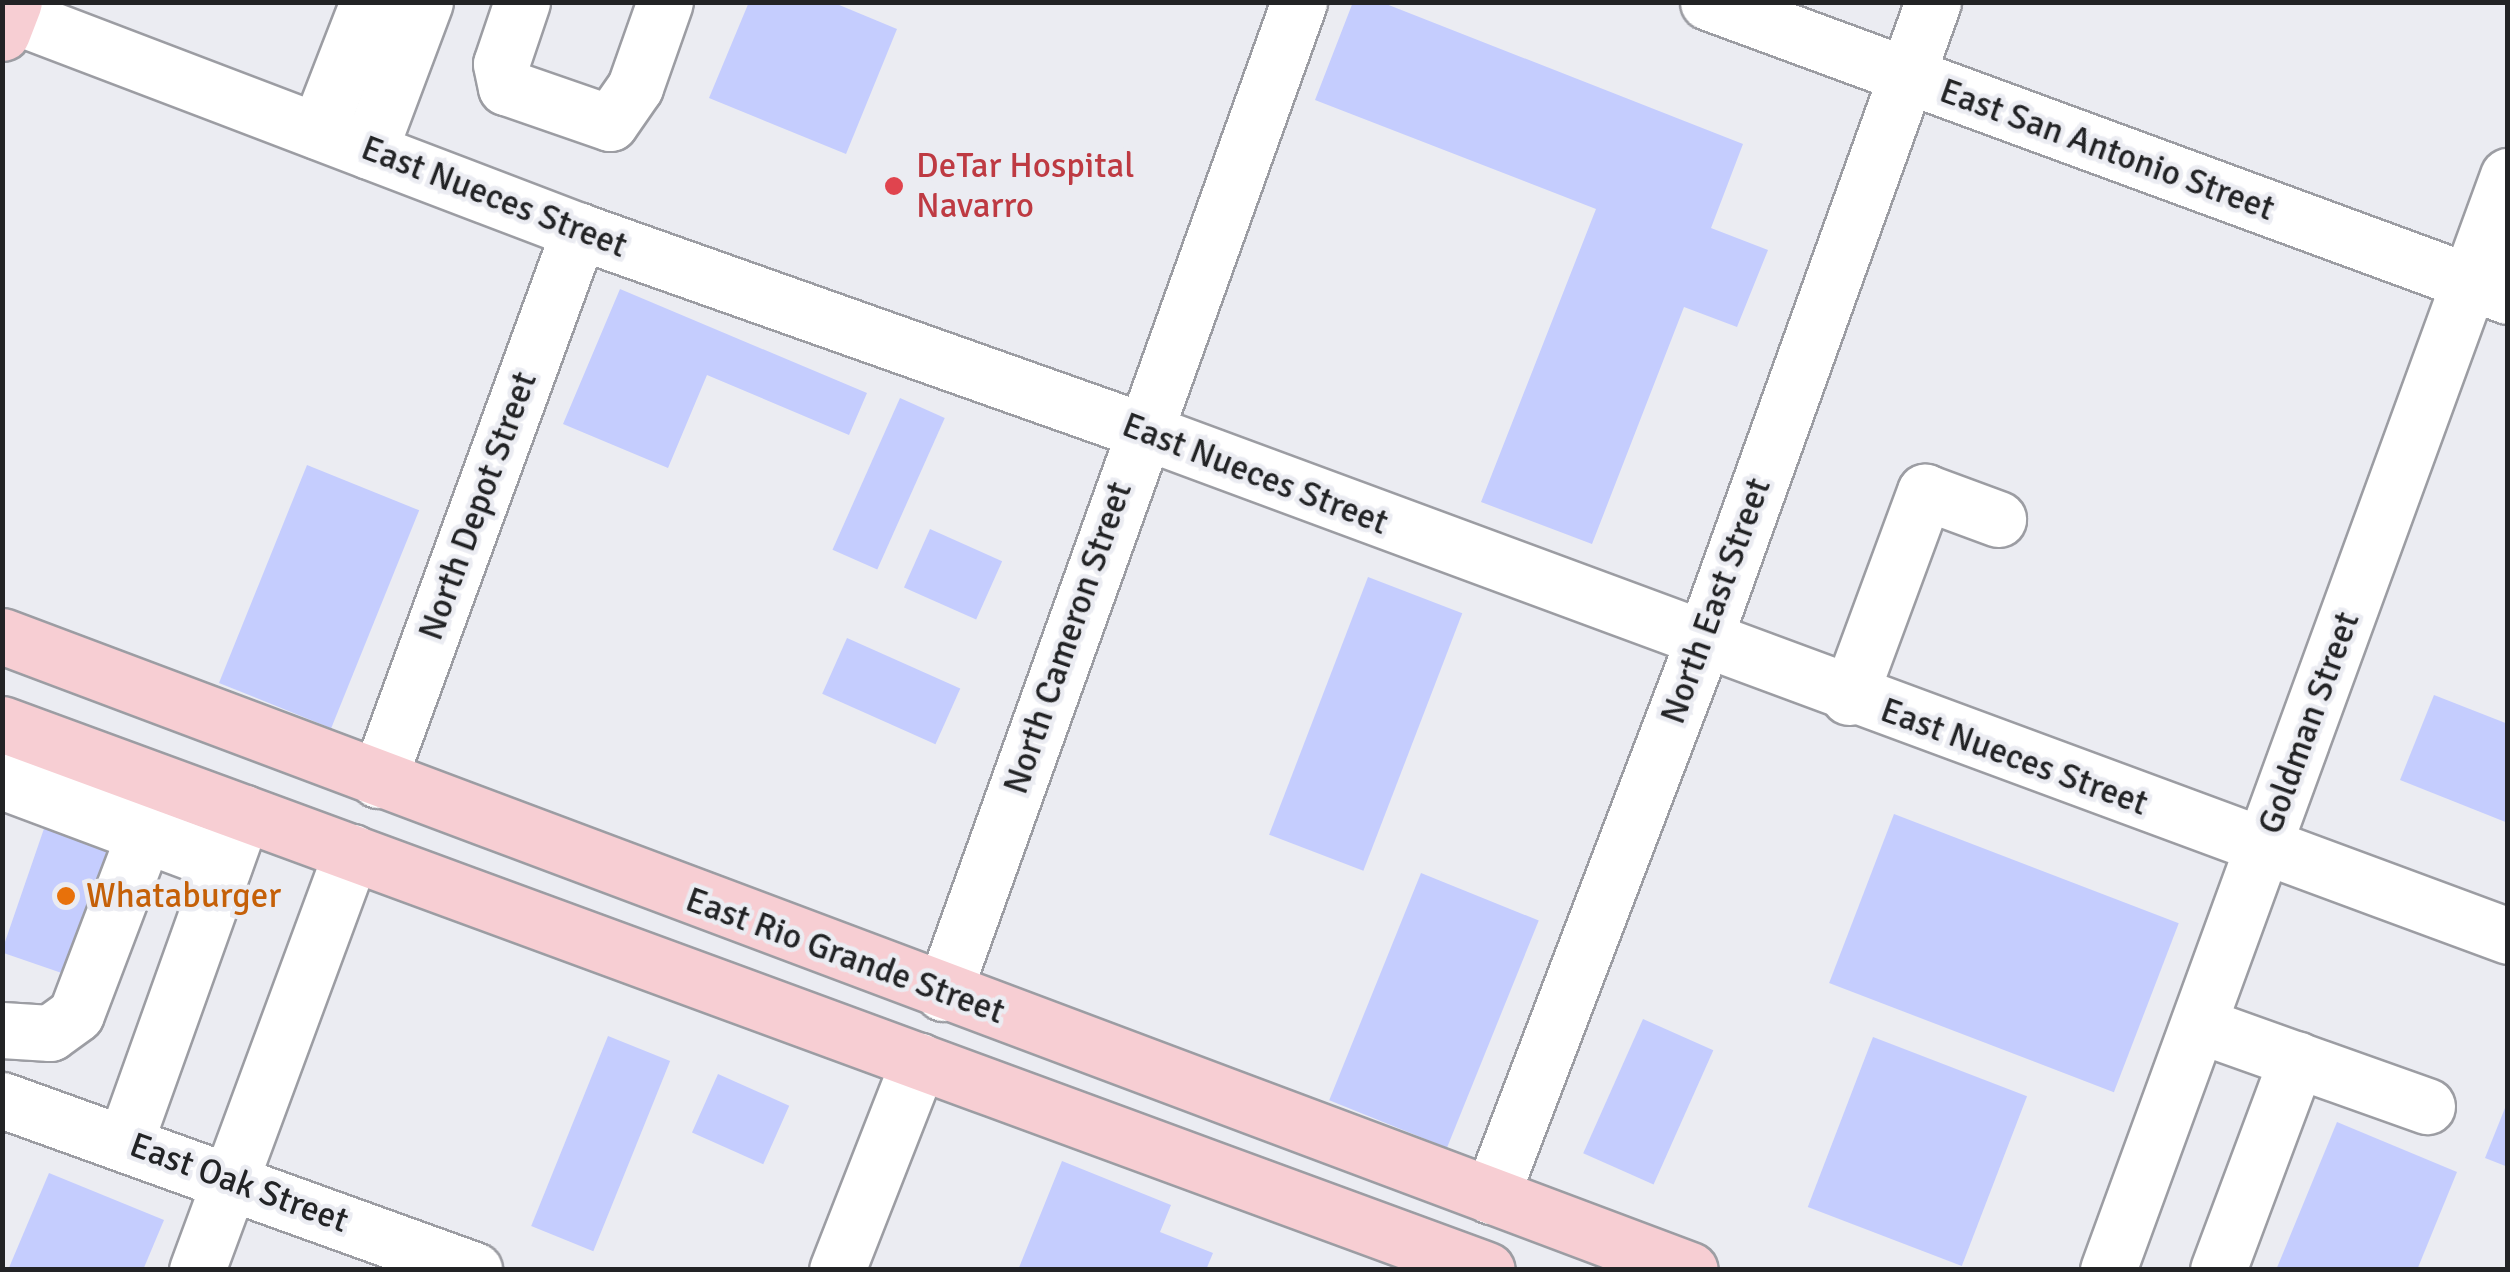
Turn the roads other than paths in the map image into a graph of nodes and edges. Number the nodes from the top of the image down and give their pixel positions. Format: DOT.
graph roads {
  1 [pos="368,2"];
  2 [pos="425,2"];
  3 [pos="522,2"];
  4 [pos="664,2"];
  5 [pos="1299,2"];
  6 [pos="1708,2"];
  7 [pos="1934,2"];
  8 [pos="7,15"];
  9 [pos="1906,77"];
  10 [pos="318,132"];
  11 [pos="369,150"];
  12 [pos="2508,176"];
  13 [pos="578,231"];
  14 [pos="2488,289"];
  15 [pos="1140,430"];
  16 [pos="1998,519"];
  17 [pos="2,636"];
  18 [pos="1702,644"];
  19 [pos="1849,697"];
  20 [pos="7,740"];
  21 [pos="378,780"];
  22 [pos="2,782"];
  23 [pos="243,812"];
  24 [pos="144,836"];
  25 [pos="2264,848"];
  26 [pos="352,852"];
  27 [pos="224,864"];
  28 [pos="2508,936"];
  29 [pos="943,993"];
  30 [pos="2199,1024"];
  31 [pos="2,1030"];
  32 [pos="2296,1060"];
  33 [pos="920,1061"];
  34 [pos="2,1100"];
  35 [pos="2427,1106"];
  36 [pos="125,1142"];
  37 [pos="230,1180"];
  38 [pos="1491,1196"];
  39 [pos="1472,1267"];
  40 [pos="197,1270"];
  41 [pos="474,1270"];
  42 [pos="837,1270"];
  43 [pos="1690,1270"];
  44 [pos="2108,1270"];
  45 [pos="2218,1270"];
  1 -- 10 [label="street"];
  2 -- 11 [label="street"];
  3 -- 4 [label="street"];
  5 -- 15 [label="street, North Cameron Street"];
  6 -- 9 [label="street, East San Antonio Street"];
  7 -- 9 [label="street, North East Street"];
  8 -- 10 [label="street, East Nueces Street"];
  9 -- 14 [label="street, East San Antonio Street"];
  9 -- 18 [label="street, North East Street"];
  10 -- 11 [label="street, East Nueces Street"];
  11 -- 13 [label="street, East Nueces Street"];
  12 -- 14 [label="street, Goldman Street"];
  13 -- 15 [label="street, East Nueces Street"];
  13 -- 21 [label="street, North Depot Street"];
  14 -- 25 [label="street, Goldman Street"];
  15 -- 18 [label="street, East Nueces Street"];
  15 -- 29 [label="street, North Cameron Street"];
  16 -- 19 [label="street"];
  17 -- 21 [label="main road, East Rio Grande Street"];
  18 -- 19 [label="street, East Nueces Street"];
  18 -- 38 [label="street, North East Street"];
  19 -- 25 [label="street, East Nueces Street"];
  20 -- 23 [label="main road, East Rio Grande Street"];
  21 -- 29 [label="main road, East Rio Grande Street"];
  22 -- 24 [label="street"];
  23 -- 26 [label="main road, East Rio Grande Street"];
  23 -- 27 [label="street"];
  24 -- 27 [label="street"];
  24 -- 31 [label="street"];
  25 -- 28 [label="street, East Nueces Street"];
  25 -- 30 [label="street, Goldman Street"];
  26 -- 33 [label="main road, East Rio Grande Street"];
  26 -- 37 [label="street"];
  27 -- 36 [label="street"];
  29 -- 38 [label="main road, East Rio Grande Street"];
  30 -- 32 [label="street"];
  30 -- 44 [label="street, Goldman Street"];
  32 -- 35 [label="street"];
  32 -- 45 [label="street"];
  33 -- 39 [label="main road, East Rio Grande Street"];
  33 -- 42 [label="street"];
  34 -- 36 [label="street, East Oak Street"];
  36 -- 37 [label="street, East Oak Street"];
  37 -- 40 [label="street"];
  37 -- 41 [label="street, East Oak Street"];
  38 -- 43 [label="main road, East Rio Grande Street"];
}
